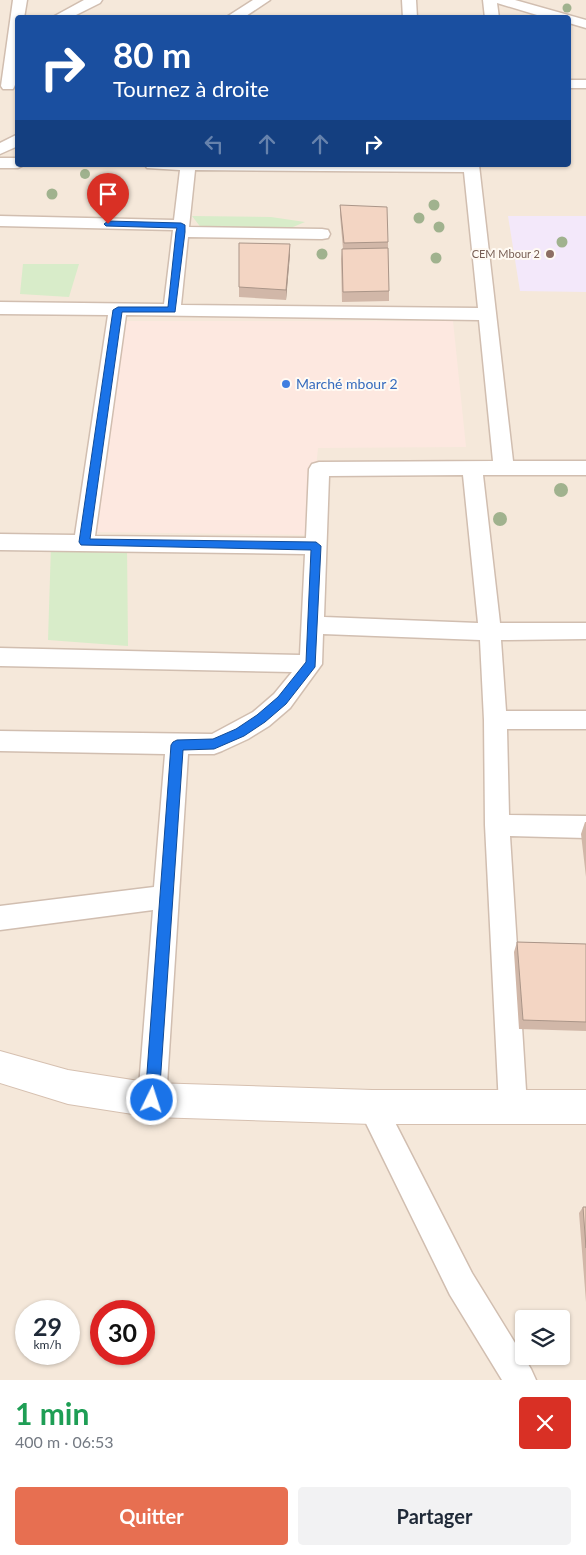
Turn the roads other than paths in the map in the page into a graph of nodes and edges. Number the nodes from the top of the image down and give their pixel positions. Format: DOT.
graph roads {
  1 [pos="20,0"];
  2 [pos="95,0"];
  3 [pos="263,0"];
  4 [pos="409,0"];
  5 [pos="490,0"];
  6 [pos="500,0"];
  7 [pos="549,0"];
  8 [pos="540,11"];
  9 [pos="18,15"];
  10 [pos="64,15"];
  11 [pos="237,15"];
  12 [pos="410,15"];
  13 [pos="492,15"];
  14 [pos="554,15"];
  15 [pos="571,20"];
  16 [pos="586,24"];
  17 [pos="15,44"];
  18 [pos="571,84"];
  19 [pos="586,84"];
  20 [pos="9,86"];
  21 [pos="15,141"];
  22 [pos="0,149"];
  23 [pos="0,163"];
  24 [pos="15,163"];
  25 [pos="188,167"];
  26 [pos="471,167"];
  27 [pos="0,221"];
  28 [pos="181,229"];
  29 [pos="322,234"];
  30 [pos="0,308"];
  31 [pos="118,310"];
  32 [pos="172,310"];
  33 [pos="487,314"];
  34 [pos="504,468"];
  35 [pos="586,468"];
  36 [pos="472,469"];
  37 [pos="0,542"];
  38 [pos="84,542"];
  39 [pos="316,546"];
  40 [pos="313,626"];
  41 [pos="586,631"];
  42 [pos="490,632"];
  43 [pos="0,657"];
  44 [pos="311,664"];
  45 [pos="495,720"];
  46 [pos="586,720"];
  47 [pos="0,741"];
  48 [pos="177,745"];
  49 [pos="497,825"];
  50 [pos="586,827"];
  51 [pos="167,897"];
  52 [pos="0,918"];
  53 [pos="0,1066"];
  54 [pos="152,1100"];
  55 [pos="513,1106"];
  56 [pos="372,1107"];
  57 [pos="586,1107"];
  58 [pos="520,1380"];
  1 -- 9 [label="street"];
  2 -- 10 [label="street"];
  3 -- 11 [label="street"];
  4 -- 12 [label="street"];
  5 -- 13 [label="street"];
  6 -- 8 [label="street"];
  7 -- 8 [label="street"];
  8 -- 14 [label="street"];
  15 -- 16 [label="street"];
  17 -- 20 [label="street"];
  18 -- 19 [label="street"];
  21 -- 22 [label="street"];
  23 -- 24 [label="street"];
  25 -- 28 [label="street"];
  26 -- 33 [label="street"];
  27 -- 28 [label="street"];
  28 -- 29 [label="street"];
  28 -- 32 [label="street"];
  30 -- 31 [label="street"];
  31 -- 32 [label="street"];
  31 -- 38 [label="street"];
  32 -- 33 [label="street"];
  33 -- 34 [label="street"];
  34 -- 35 [label="street"];
  34 -- 36 [label="street"];
  36 -- 39 [label="street"];
  36 -- 42 [label="street"];
  37 -- 38 [label="street"];
  38 -- 39 [label="street"];
  39 -- 40 [label="street"];
  40 -- 42 [label="street"];
  40 -- 44 [label="street"];
  41 -- 42 [label="street"];
  42 -- 45 [label="street"];
  43 -- 44 [label="street"];
  44 -- 48 [label="street"];
  45 -- 46 [label="street"];
  45 -- 49 [label="street"];
  47 -- 48 [label="street"];
  48 -- 51 [label="street"];
  49 -- 50 [label="street"];
  49 -- 55 [label="street"];
  51 -- 52 [label="street"];
  51 -- 54 [label="street"];
  53 -- 54 [label="street"];
  54 -- 56 [label="street"];
  55 -- 56 [label="street"];
  55 -- 57 [label="street"];
  56 -- 58 [label="street"];
}
